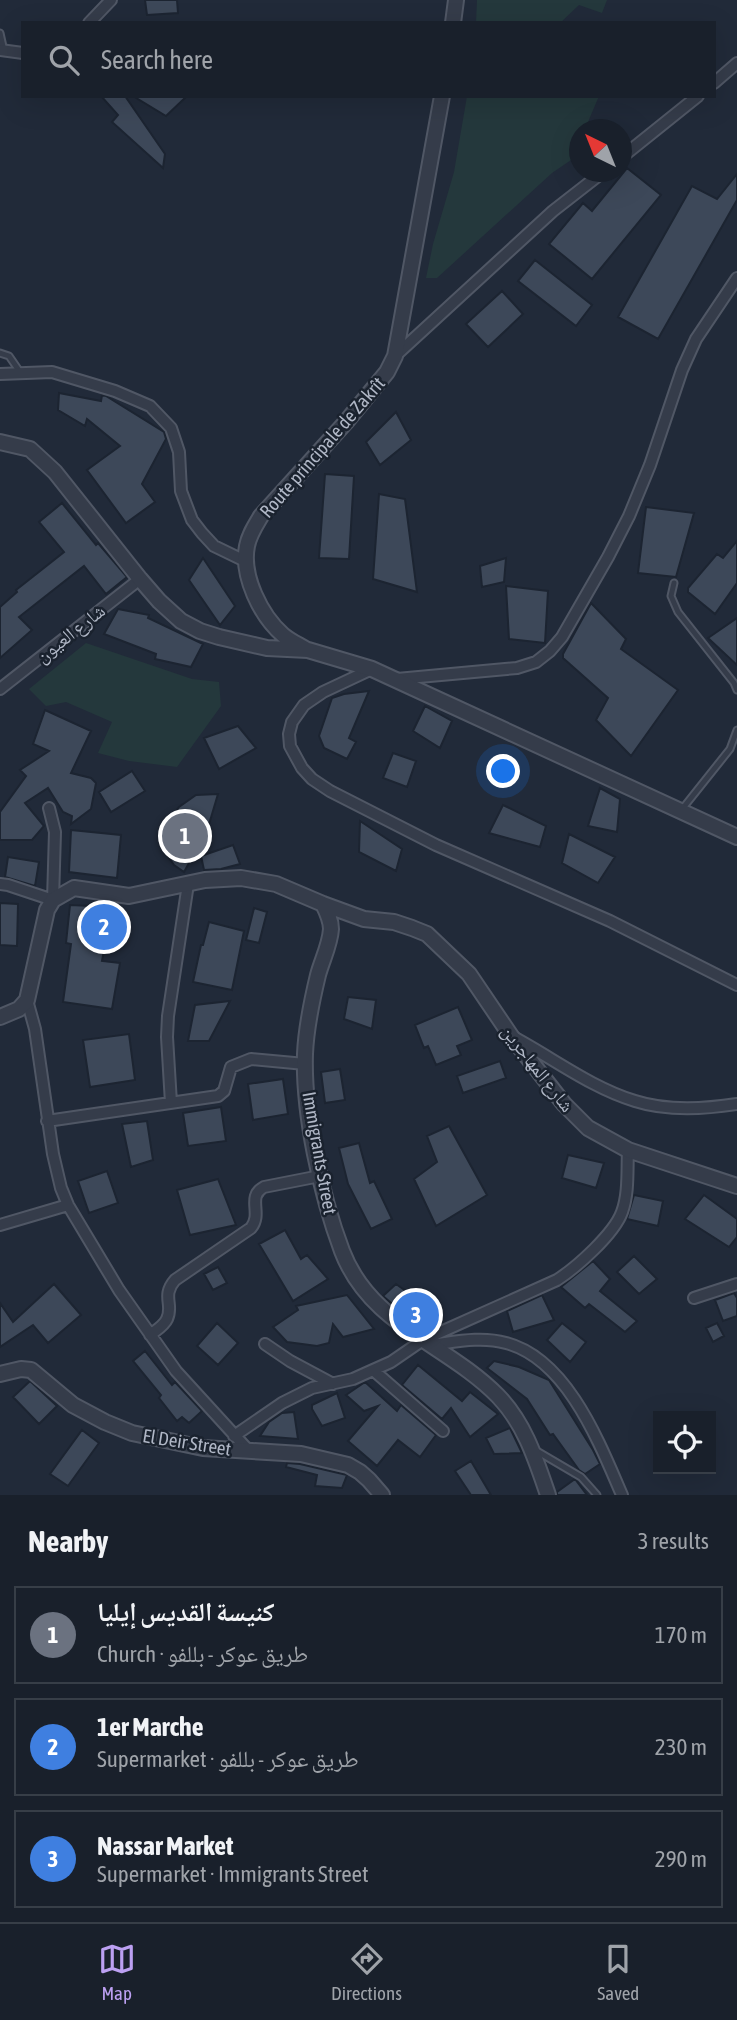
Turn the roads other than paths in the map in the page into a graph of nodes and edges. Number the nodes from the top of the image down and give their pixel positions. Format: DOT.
graph roads {
  1 [pos="111,0"];
  2 [pos="456,0"];
  3 [pos="91,21"];
  4 [pos="453,21"];
  5 [pos="0,33"];
  6 [pos="2,50"];
  7 [pos="21,53"];
  8 [pos="737,63"];
  9 [pos="716,81"];
  10 [pos="442,98"];
  11 [pos="695,98"];
  12 [pos="632,148"];
  13 [pos="590,182"];
  14 [pos="737,278"];
  15 [pos="0,353"];
  16 [pos="395,356"];
  17 [pos="20,373"];
  18 [pos="0,374"];
  19 [pos="0,442"];
  20 [pos="245,561"];
  21 [pos="140,579"];
  22 [pos="674,583"];
  23 [pos="308,650"];
  24 [pos="372,669"];
  25 [pos="397,679"];
  26 [pos="0,689"];
  27 [pos="737,690"];
  28 [pos="737,730"];
  29 [pos="49,808"];
  30 [pos="680,811"];
  31 [pos="737,837"];
  32 [pos="0,884"];
  33 [pos="188,884"];
  34 [pos="53,900"];
  35 [pos="323,904"];
  36 [pos="364,919"];
  37 [pos="330,937"];
  38 [pos="737,985"];
  39 [pos="27,1000"];
  40 [pos="0,1017"];
  41 [pos="511,1036"];
  42 [pos="305,1064"];
  43 [pos="171,1103"];
  44 [pos="737,1104"];
  45 [pos="47,1121"];
  46 [pos="628,1150"];
  47 [pos="320,1176"];
  48 [pos="737,1186"];
  49 [pos="68,1205"];
  50 [pos="0,1225"];
  51 [pos="737,1284"];
  52 [pos="694,1298"];
  53 [pos="150,1335"];
  54 [pos="427,1343"];
  55 [pos="265,1344"];
  56 [pos="373,1370"];
  57 [pos="0,1374"];
  58 [pos="333,1384"];
  59 [pos="443,1431"];
  60 [pos="234,1436"];
  61 [pos="531,1448"];
  62 [pos="248,1451"];
  63 [pos="380,1494"];
  64 [pos="548,1495"];
  65 [pos="597,1495"];
  66 [pos="622,1495"];
  1 -- 3 [label="street"];
  2 -- 4 [label="street"];
  5 -- 6 [label="lane"];
  6 -- 7 [label="street"];
  8 -- 9 [label="street"];
  10 -- 16 [label="street, Route principale de Zakrît"];
  11 -- 12 [label="street"];
  13 -- 16 [label="street"];
  14 -- 25 [label="street"];
  15 -- 17 [label="lane"];
  16 -- 20 [label="street, Route principale de Zakrît"];
  17 -- 18 [label="street"];
  17 -- 20 [label="street"];
  19 -- 21 [label="street"];
  20 -- 23 [label="street"];
  21 -- 23 [label="street"];
  21 -- 26 [label="street, شارع العيون"];
  22 -- 27 [label="lane"];
  23 -- 24 [label="street"];
  24 -- 25 [label="street"];
  24 -- 38 [label="street"];
  25 -- 30 [label="street"];
  28 -- 30 [label="lane"];
  29 -- 34 [label="street"];
  30 -- 31 [label="street"];
  32 -- 34 [label="street"];
  33 -- 34 [label="street, شارع المهاجرين"];
  33 -- 35 [label="street, شارع المهاجرين"];
  33 -- 43 [label="street"];
  34 -- 39 [label="street"];
  35 -- 36 [label="street, شارع المهاجرين"];
  35 -- 37 [label="street"];
  36 -- 37 [label="street"];
  36 -- 41 [label="street, شارع المهاجرين"];
  37 -- 42 [label="street, Immigrants Street"];
  39 -- 40 [label="street"];
  39 -- 45 [label="street"];
  41 -- 44 [label="street"];
  41 -- 46 [label="street, شارع المهاجرين"];
  42 -- 43 [label="street"];
  42 -- 47 [label="street, Immigrants Street"];
  43 -- 45 [label="street"];
  45 -- 49 [label="street"];
  46 -- 48 [label="street, شارع المهاجرين"];
  46 -- 54 [label="street"];
  47 -- 53 [label="street"];
  47 -- 54 [label="street, Immigrants Street"];
  49 -- 50 [label="street"];
  49 -- 53 [label="street"];
  51 -- 52 [label="street"];
  53 -- 60 [label="street"];
  54 -- 56 [label="street"];
  54 -- 61 [label="street, Immigrants Street"];
  54 -- 66 [label="street"];
  55 -- 58 [label="street"];
  56 -- 58 [label="street"];
  56 -- 59 [label="street"];
  57 -- 62 [label="street, El Deir Street"];
  58 -- 60 [label="street"];
  60 -- 62 [label="street"];
  61 -- 64 [label="street, Immigrants Street"];
  61 -- 65 [label="lane"];
  62 -- 63 [label="street, El Deir Street"];
}
